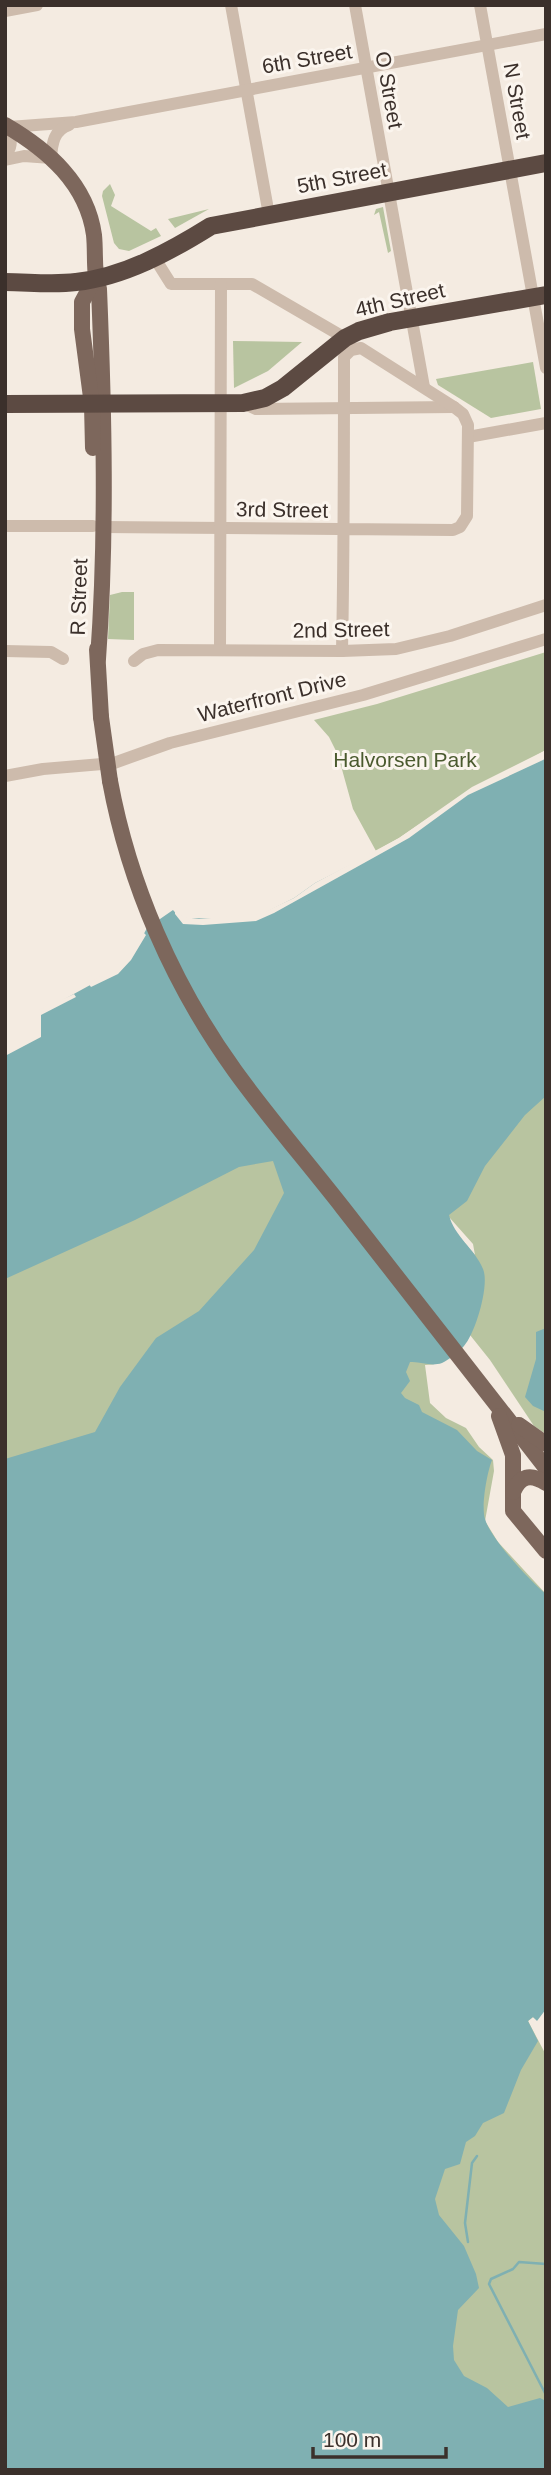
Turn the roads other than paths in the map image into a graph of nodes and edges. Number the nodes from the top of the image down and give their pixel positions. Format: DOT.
graph roads {
  1 [pos="37,5"];
  2 [pos="230,5"];
  3 [pos="355,5"];
  4 [pos="480,5"];
  5 [pos="5,11"];
  6 [pos="546,34"];
  7 [pos="487,46"];
  8 [pos="366,68"];
  9 [pos="246,89"];
  10 [pos="76,122"];
  11 [pos="7,126"];
  12 [pos="5,155"];
  13 [pos="51,158"];
  14 [pos="5,160"];
  15 [pos="546,163"];
  16 [pos="509,170"];
  17 [pos="389,192"];
  18 [pos="269,215"];
  19 [pos="154,257"];
  20 [pos="95,278"];
  21 [pos="5,282"];
  22 [pos="221,284"];
  23 [pos="539,296"];
  24 [pos="413,319"];
  25 [pos="348,344"];
  26 [pos="546,368"];
  27 [pos="424,387"];
  28 [pos="243,403"];
  29 [pos="5,404"];
  30 [pos="98,405"];
  31 [pos="221,405"];
  32 [pos="344,407"];
  33 [pos="454,407"];
  34 [pos="546,423"];
  35 [pos="468,437"];
  36 [pos="5,526"];
  37 [pos="97,527"];
  38 [pos="220,529"];
  39 [pos="344,530"];
  40 [pos="546,605"];
  41 [pos="546,639"];
  42 [pos="220,649"];
  43 [pos="5,651"];
  44 [pos="342,651"];
  45 [pos="63,659"];
  46 [pos="134,661"];
  47 [pos="5,776"];
  48 [pos="491,1398"];
  49 [pos="546,1444"];
  50 [pos="546,1468"];
  51 [pos="546,1483"];
  52 [pos="513,1492"];
  53 [pos="546,1551"];
  1 -- 5 [label="street"];
  2 -- 9 [label="street"];
  3 -- 8 [label="street, O Street"];
  4 -- 7 [label="street, N Street"];
  6 -- 7 [label="street, 6th Street"];
  7 -- 8 [label="street, 6th Street"];
  7 -- 16 [label="street, N Street"];
  8 -- 9 [label="street, 6th Street"];
  8 -- 17 [label="street, O Street"];
  9 -- 10 [label="street, 6th Street"];
  9 -- 18 [label="street"];
  10 -- 11 [label="street, 6th Street"];
  10 -- 13 [label="street"];
  11 -- 12 [label="street"];
  11 -- 13 [label="main road, R Street"];
  13 -- 14 [label="street"];
  13 -- 20 [label="main road, R Street"];
  15 -- 16 [label="highway, 5th Street"];
  16 -- 17 [label="highway, 5th Street"];
  16 -- 23 [label="street, N Street"];
  17 -- 18 [label="highway, 5th Street"];
  17 -- 24 [label="street, O Street"];
  18 -- 19 [label="highway, 5th Street"];
  19 -- 20 [label="highway, 5th Street"];
  19 -- 22 [label="street"];
  20 -- 21 [label="highway, 5th Street"];
  20 -- 30 [label="main road, R Street"];
  22 -- 25 [label="street"];
  22 -- 31 [label="street"];
  23 -- 24 [label="highway, 4th Street"];
  23 -- 26 [label="street, N Street"];
  24 -- 25 [label="highway, 4th Street"];
  24 -- 27 [label="street, O Street"];
  25 -- 27 [label="street"];
  25 -- 28 [label="highway, 4th Street"];
  25 -- 32 [label="street"];
  27 -- 33 [label="street"];
  28 -- 31 [label="highway, 4th Street"];
  28 -- 32 [label="street, 4th Street"];
  29 -- 30 [label="highway, 4th Street"];
  30 -- 31 [label="highway, 4th Street"];
  30 -- 37 [label="main road, R Street"];
  31 -- 38 [label="street"];
  32 -- 33 [label="street, 4th Street"];
  32 -- 39 [label="street"];
  33 -- 35 [label="street"];
  34 -- 35 [label="street"];
  35 -- 39 [label="street, 3rd Street"];
  36 -- 37 [label="street, 3rd Street"];
  37 -- 38 [label="street, 3rd Street"];
  37 -- 48 [label="main road, R Street, bridge"];
  38 -- 39 [label="street, 3rd Street"];
  38 -- 42 [label="street"];
  39 -- 44 [label="street"];
  40 -- 44 [label="street, 2nd Street"];
  41 -- 47 [label="street, Waterfront Drive"];
  42 -- 44 [label="street, 2nd Street"];
  42 -- 46 [label="street, 2nd Street"];
  43 -- 45 [label="street"];
  48 -- 49 [label="main road"];
  48 -- 50 [label="main road"];
  48 -- 52 [label="main road"];
  51 -- 52 [label="main road"];
  52 -- 53 [label="main road"];
}
